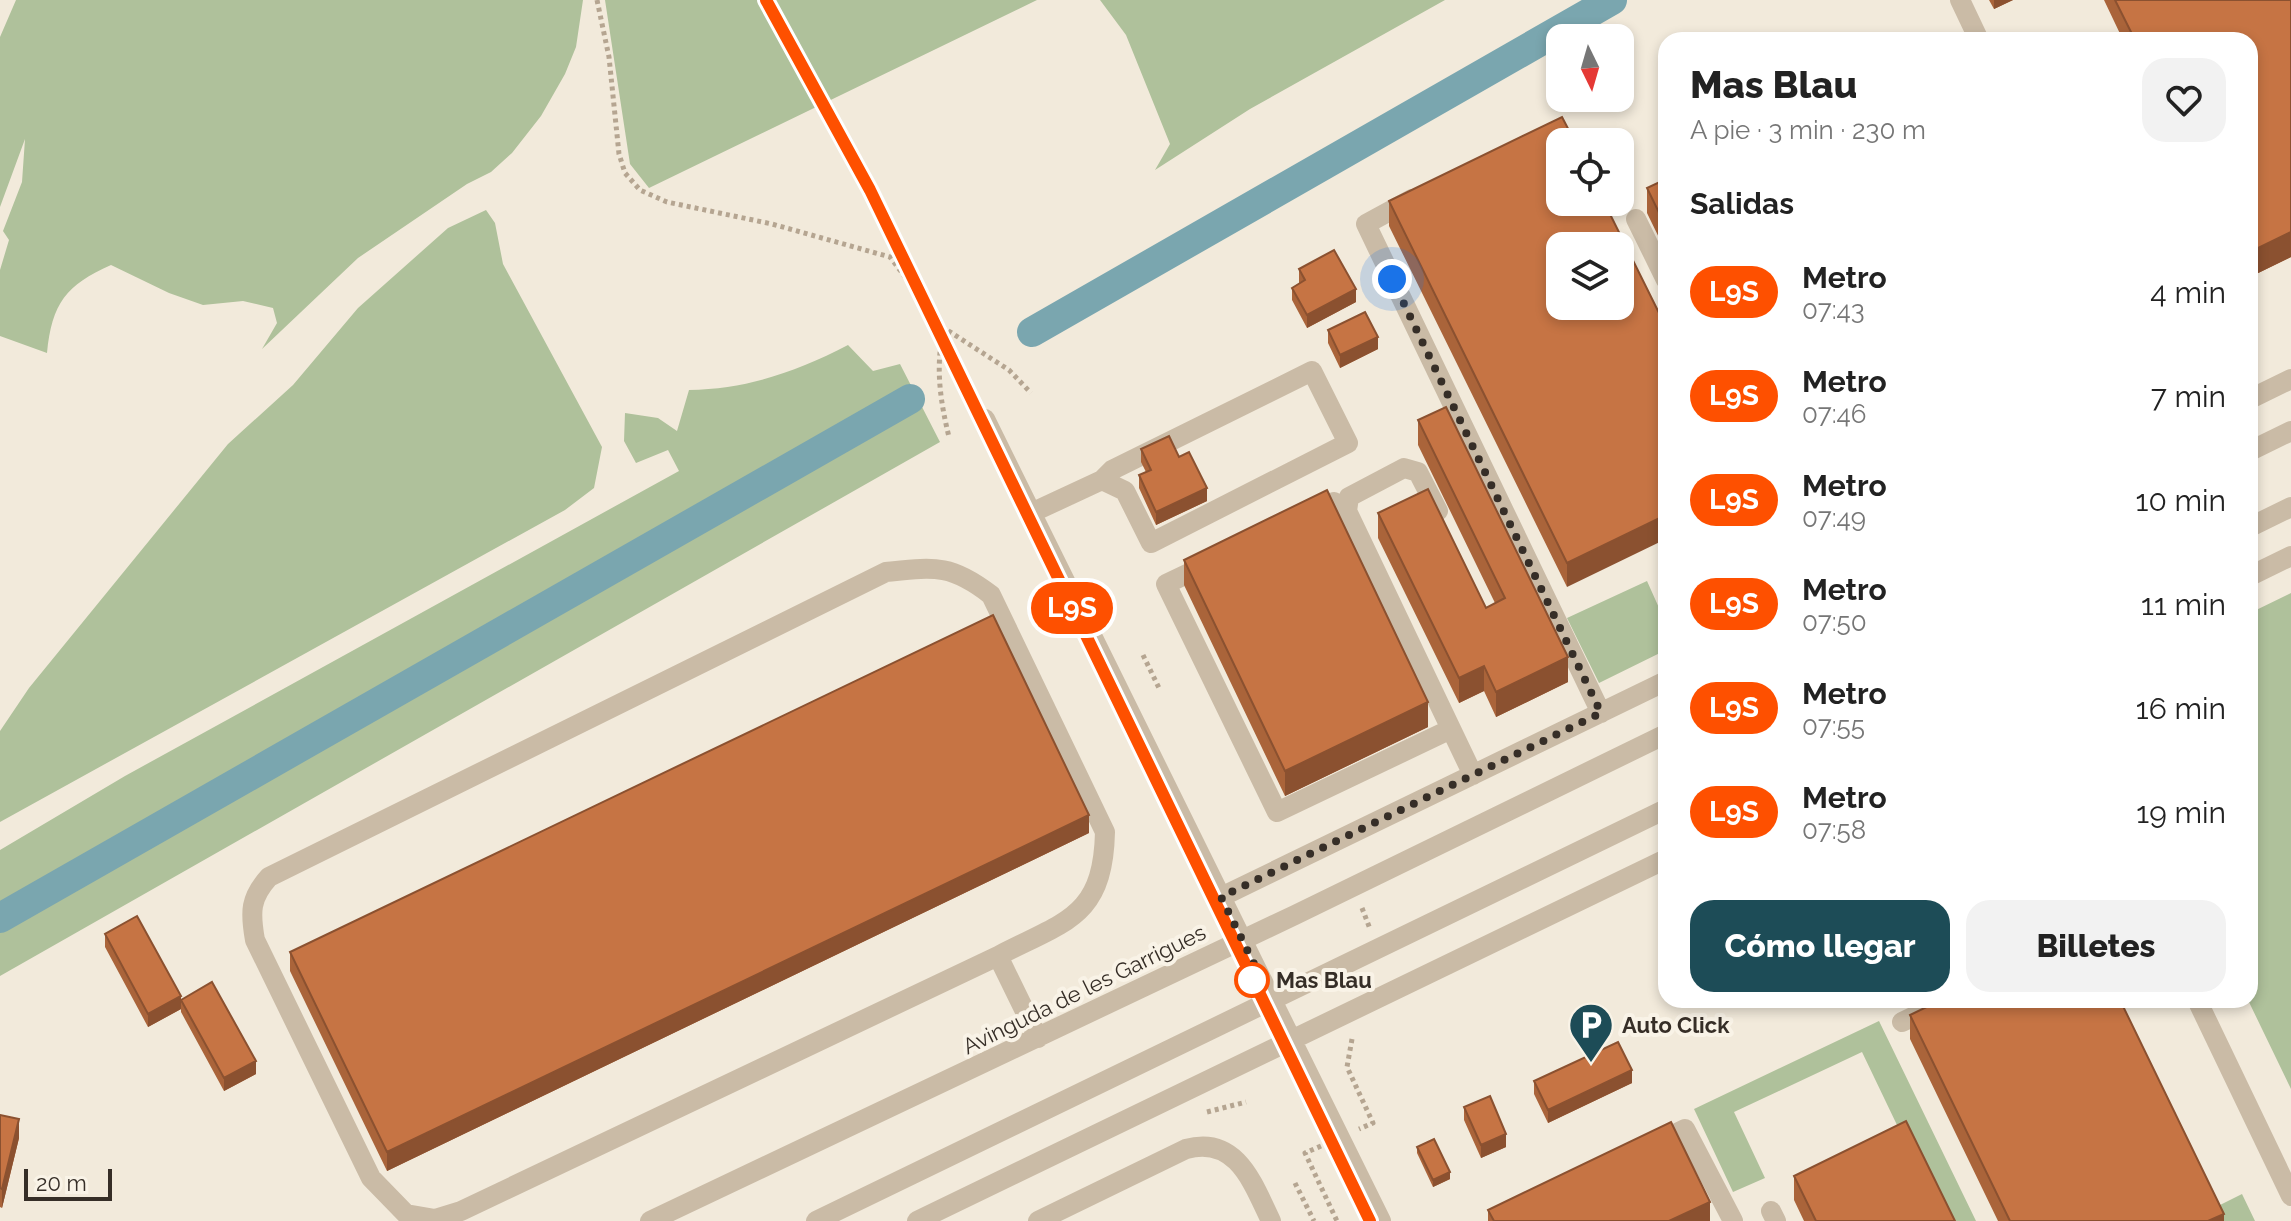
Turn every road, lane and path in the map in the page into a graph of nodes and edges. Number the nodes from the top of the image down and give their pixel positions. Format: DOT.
graph roads {
  1 [pos="597,0"];
  2 [pos="1960,0"];
  3 [pos="1975,32"];
  4 [pos="1436,187"];
  5 [pos="1636,219"];
  6 [pos="1658,264"];
  7 [pos="944,328"];
  8 [pos="2291,379"];
  9 [pos="1031,393"];
  10 [pos="2258,395"];
  11 [pos="985,419"];
  12 [pos="2291,431"];
  13 [pos="949,437"];
  14 [pos="2258,447"];
  15 [pos="1096,483"];
  16 [pos="2291,507"];
  17 [pos="1347,511"];
  18 [pos="1031,513"];
  19 [pos="1292,522"];
  20 [pos="2258,523"];
  21 [pos="1445,526"];
  22 [pos="1222,556"];
  23 [pos="2291,556"];
  24 [pos="2258,572"];
  25 [pos="1143,655"];
  26 [pos="1658,685"];
  27 [pos="1159,688"];
  28 [pos="1601,713"];
  29 [pos="1451,729"];
  30 [pos="1658,738"];
  31 [pos="1473,775"];
  32 [pos="1658,813"];
  33 [pos="1658,863"];
  34 [pos="1352,885"];
  35 [pos="1221,897"];
  36 [pos="1242,939"];
  37 [pos="1378,948"];
  38 [pos="998,956"];
  39 [pos="1272,1000"];
  40 [pos="1931,1008"];
  41 [pos="2201,1008"];
  42 [pos="1902,1022"];
  43 [pos="1358,1029"];
  44 [pos="1038,1038"];
  45 [pos="1291,1040"];
  46 [pos="1246,1102"];
  47 [pos="1207,1112"];
  48 [pos="1340,1138"];
  49 [pos="1630,1156"];
  50 [pos="1295,1183"];
  51 [pos="2291,1196"];
  52 [pos="650,1221"];
  53 [pos="816,1221"];
  54 [pos="917,1221"];
  55 [pos="1038,1221"];
  56 [pos="1271,1221"];
  57 [pos="1314,1221"];
  58 [pos="1337,1221"];
  59 [pos="1381,1221"];
  60 [pos="1733,1221"];
  1 -- 7 [label="path"];
  2 -- 3 [label="street"];
  4 -- 28 [label="street"];
  5 -- 6 [label="street"];
  7 -- 9 [label="path"];
  7 -- 13 [label="path"];
  8 -- 10 [label="street"];
  11 -- 18 [label="street"];
  12 -- 14 [label="street"];
  15 -- 15 [label="street"];
  15 -- 18 [label="street"];
  16 -- 20 [label="street"];
  17 -- 19 [label="street"];
  17 -- 21 [label="street"];
  17 -- 29 [label="street"];
  18 -- 35 [label="street"];
  22 -- 29 [label="street"];
  23 -- 24 [label="street"];
  25 -- 27 [label="path"];
  26 -- 28 [label="street, Avinguda de les Garrigues"];
  28 -- 31 [label="street, Avinguda de les Garrigues"];
  29 -- 31 [label="street"];
  30 -- 34 [label="street, Avinguda de les Garrigues"];
  31 -- 35 [label="street, Avinguda de les Garrigues"];
  32 -- 37 [label="street"];
  33 -- 45 [label="street"];
  34 -- 36 [label="street, Avinguda de les Garrigues"];
  34 -- 37 [label="path"];
  35 -- 36 [label="street"];
  36 -- 39 [label="street"];
  36 -- 44 [label="street, Avinguda de les Garrigues"];
  37 -- 39 [label="street"];
  38 -- 38 [label="street"];
  38 -- 44 [label="street"];
  39 -- 45 [label="street"];
  39 -- 53 [label="street"];
  40 -- 42 [label="street"];
  41 -- 51 [label="street"];
  43 -- 48 [label="path"];
  44 -- 52 [label="street, Avinguda de les Garrigues"];
  45 -- 48 [label="street"];
  45 -- 54 [label="street"];
  46 -- 47 [label="path"];
  48 -- 58 [label="path"];
  48 -- 59 [label="street"];
  49 -- 60 [label="street"];
  50 -- 57 [label="path"];
  55 -- 56 [label="street"];
}
